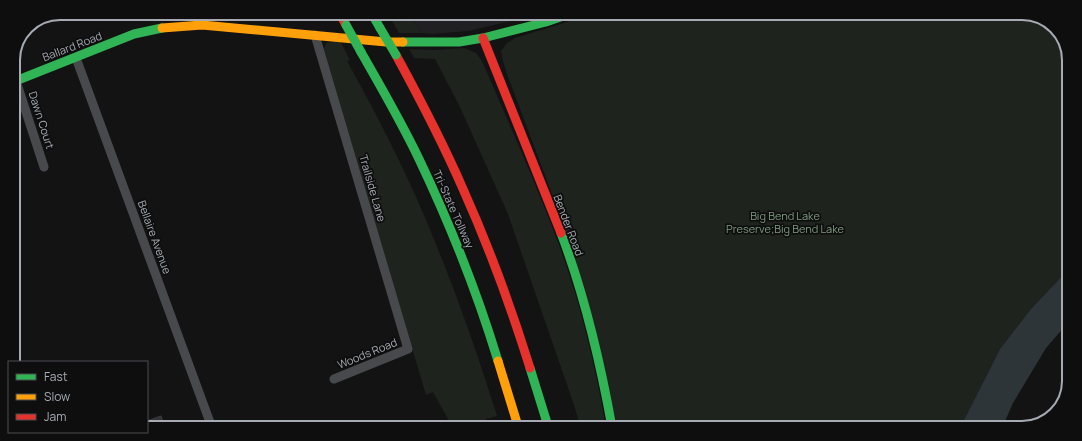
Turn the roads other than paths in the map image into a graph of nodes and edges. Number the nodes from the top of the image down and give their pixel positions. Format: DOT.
graph roads {
  1 [pos="200,20"];
  2 [pos="343,20"];
  3 [pos="375,20"];
  4 [pos="552,20"];
  5 [pos="202,25"];
  6 [pos="315,35"];
  7 [pos="483,38"];
  8 [pos="76,58"];
  9 [pos="20,79"];
  10 [pos="20,96"];
  11 [pos="44,167"];
  12 [pos="408,349"];
  13 [pos="334,378"];
  14 [pos="210,421"];
  15 [pos="517,421"];
  16 [pos="546,421"];
  17 [pos="611,421"];
  1 -- 5 [label="street"];
  2 -- 15 [label="main road, Tri-State Tollway, bridge"];
  3 -- 16 [label="main road, Tri-State Tollway, bridge"];
  4 -- 7 [label="main road, Ballard Road"];
  5 -- 6 [label="main road, Ballard Road"];
  5 -- 8 [label="main road, Ballard Road"];
  6 -- 7 [label="main road, Ballard Road"];
  6 -- 12 [label="street, Trailside Lane"];
  7 -- 17 [label="main road, Bender Road"];
  8 -- 9 [label="main road, Ballard Road"];
  8 -- 14 [label="street, Bellaire Avenue"];
  10 -- 11 [label="street, Dawn Court"];
  12 -- 13 [label="street, Woods Road"];
}
